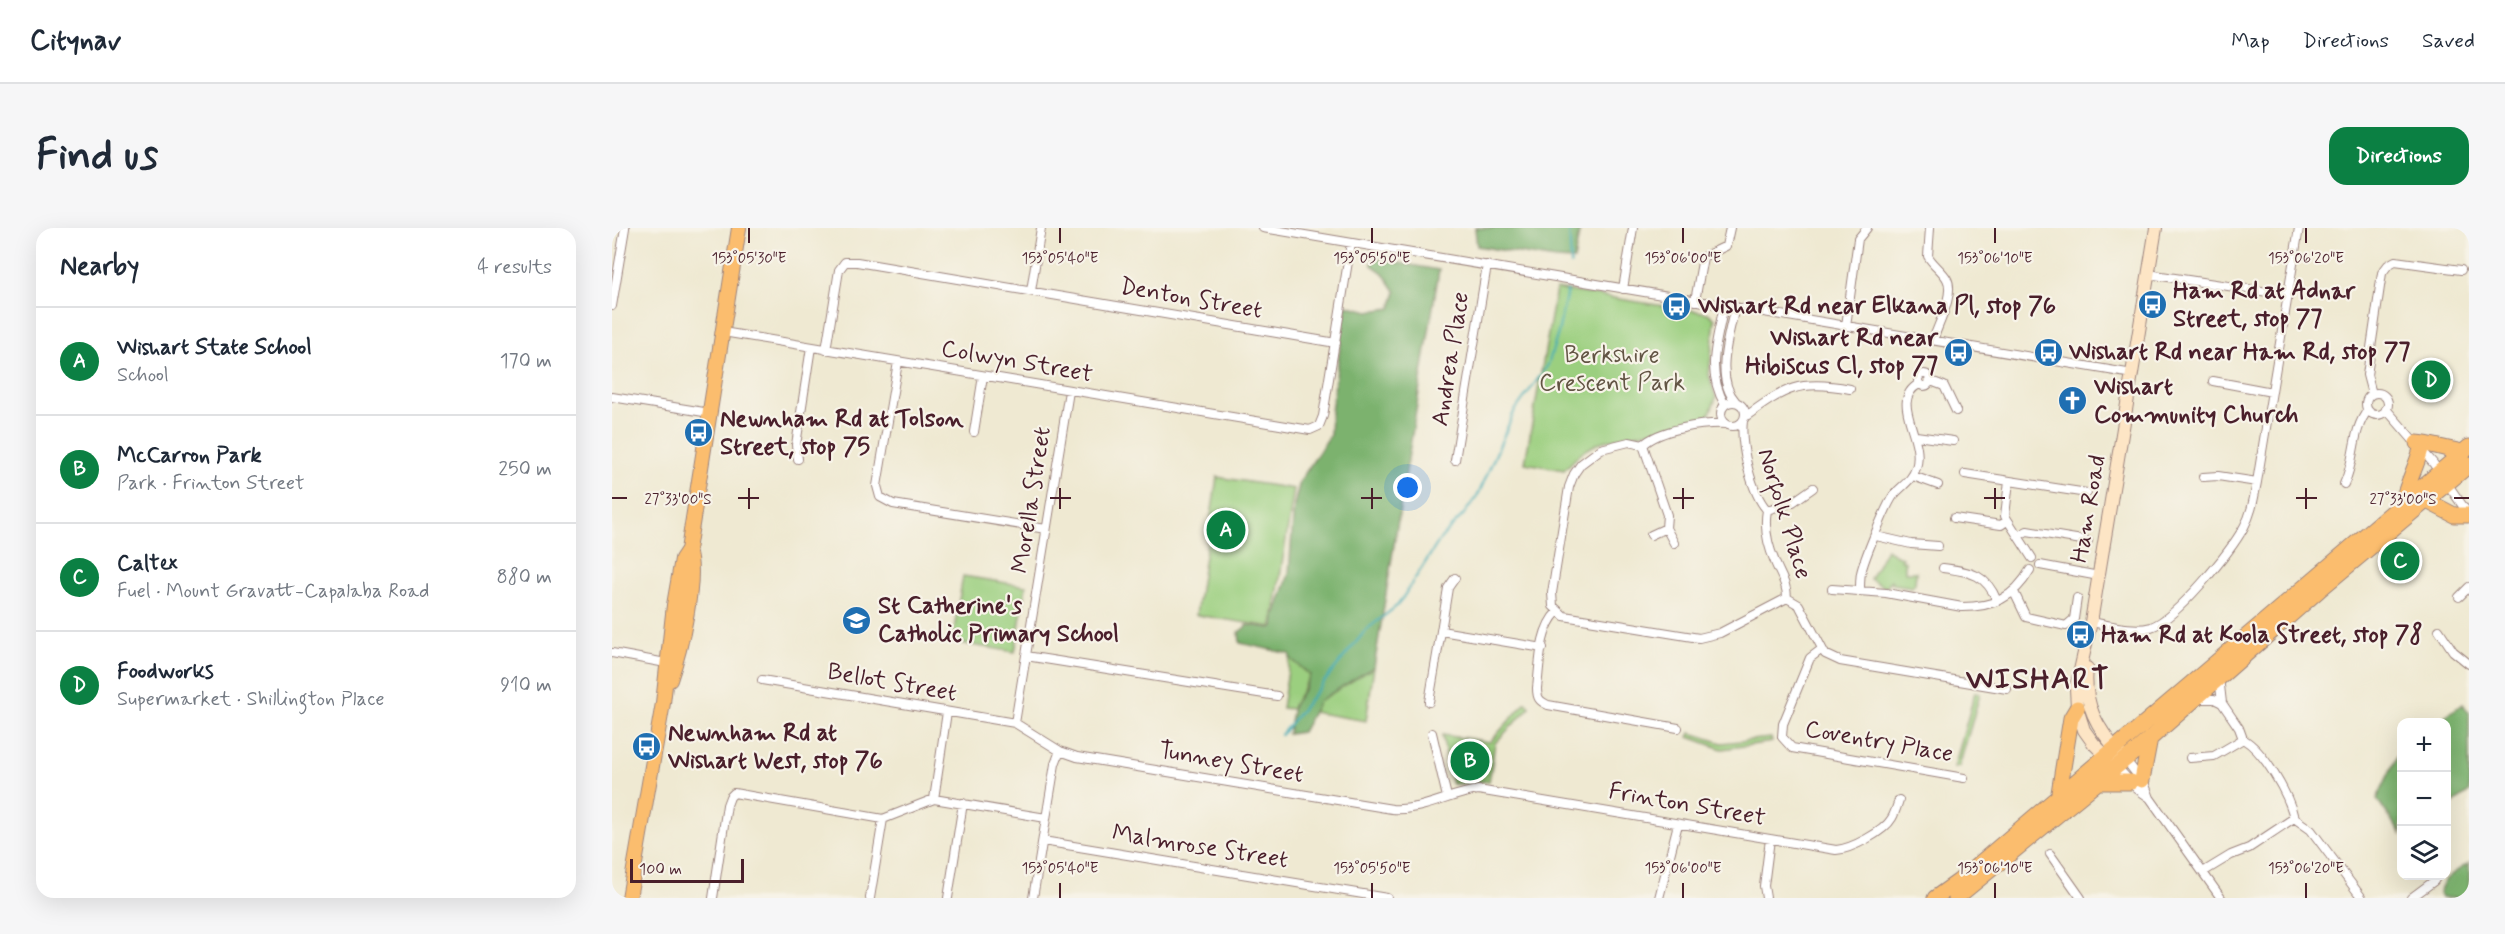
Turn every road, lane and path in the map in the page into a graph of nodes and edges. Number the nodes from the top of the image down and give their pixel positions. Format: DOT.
graph roads {
  1 [pos="625,228"];
  2 [pos="739,228"];
  3 [pos="1041,228"];
  4 [pos="1263,228"];
  5 [pos="1633,228"];
  6 [pos="1730,228"];
  7 [pos="1867,228"];
  8 [pos="1930,228"];
  9 [pos="2156,228"];
  10 [pos="2299,228"];
  11 [pos="1351,243"];
  12 [pos="1487,265"];
  13 [pos="2461,270"];
  14 [pos="2148,274"];
  15 [pos="1623,289"];
  16 [pos="1031,291"];
  17 [pos="2288,296"];
  18 [pos="1695,301"];
  19 [pos="1724,305"];
  20 [pos="612,306"];
  21 [pos="1735,307"];
  22 [pos="1846,326"];
  23 [pos="723,333"];
  24 [pos="1933,340"];
  25 [pos="1335,343"];
  26 [pos="811,347"];
  27 [pos="826,350"];
  28 [pos="897,362"];
  29 [pos="2133,374"];
  30 [pos="983,376"];
  31 [pos="2213,381"];
  32 [pos="1850,389"];
  33 [pos="1070,391"];
  34 [pos="2272,392"];
  35 [pos="2372,394"];
  36 [pos="612,397"];
  37 [pos="1739,404"];
  38 [pos="1759,407"];
  39 [pos="1723,409"];
  40 [pos="2386,409"];
  41 [pos="2368,410"];
  42 [pos="1956,411"];
  43 [pos="710,413"];
  44 [pos="1744,419"];
  45 [pos="1709,423"];
  46 [pos="1729,425"];
  47 [pos="974,432"];
  48 [pos="1916,436"];
  49 [pos="1741,438"];
  50 [pos="1953,441"];
  51 [pos="1643,445"];
  52 [pos="2419,446"];
  53 [pos="2467,454"];
  54 [pos="798,459"];
  55 [pos="1455,460"];
  56 [pos="1965,474"];
  57 [pos="1913,476"];
  58 [pos="2204,477"];
  59 [pos="2443,478"];
  60 [pos="2009,481"];
  61 [pos="2257,482"];
  62 [pos="2344,484"];
  63 [pos="1938,485"];
  64 [pos="1813,488"];
  65 [pos="2087,493"];
  66 [pos="2427,501"];
  67 [pos="2402,505"];
  68 [pos="1767,510"];
  69 [pos="2469,515"];
  70 [pos="1954,518"];
  71 [pos="2007,521"];
  72 [pos="1666,528"];
  73 [pos="1047,529"];
  74 [pos="1652,535"];
  75 [pos="1876,536"];
  76 [pos="2019,536"];
  77 [pos="2088,541"];
  78 [pos="1674,543"];
  79 [pos="1938,546"];
  80 [pos="688,550"];
  81 [pos="2032,558"];
  82 [pos="2040,565"];
  83 [pos="1943,568"];
  84 [pos="2030,570"];
  85 [pos="2099,576"];
  86 [pos="1455,578"];
  87 [pos="2469,588"];
  88 [pos="1832,590"];
  89 [pos="1860,591"];
  90 [pos="2014,592"];
  91 [pos="2459,597"];
  92 [pos="1787,598"];
  93 [pos="2077,598"];
  94 [pos="1997,601"];
  95 [pos="1557,612"];
  96 [pos="2091,622"];
  97 [pos="2439,630"];
  98 [pos="1441,631"];
  99 [pos="1543,648"];
  100 [pos="1822,649"];
  101 [pos="612,653"];
  102 [pos="2086,655"];
  103 [pos="1026,656"];
  104 [pos="666,663"];
  105 [pos="2469,664"];
  106 [pos="2219,676"];
  107 [pos="762,680"];
  108 [pos="2007,689"];
  109 [pos="1277,696"];
  110 [pos="2196,699"];
  111 [pos="1429,702"];
  112 [pos="663,703"];
  113 [pos="2222,703"];
  114 [pos="2077,708"];
  115 [pos="947,712"];
  116 [pos="1015,723"];
  117 [pos="1678,728"];
  118 [pos="1432,733"];
  119 [pos="2150,738"];
  120 [pos="2243,739"];
  121 [pos="1060,751"];
  122 [pos="2116,758"];
  123 [pos="2190,758"];
  124 [pos="1964,778"];
  125 [pos="2136,781"];
  126 [pos="2098,782"];
  127 [pos="1447,797"];
  128 [pos="934,799"];
  129 [pos="2058,799"];
  130 [pos="1899,800"];
  131 [pos="963,803"];
  132 [pos="1046,818"];
  133 [pos="2294,818"];
  134 [pos="883,819"];
  135 [pos="1678,824"];
  136 [pos="1770,839"];
  137 [pos="1042,841"];
  138 [pos="2050,854"];
  139 [pos="2203,872"];
  140 [pos="2434,880"];
  141 [pos="629,898"];
  142 [pos="712,898"];
  143 [pos="870,898"];
  144 [pos="948,898"];
  145 [pos="1033,898"];
  146 [pos="1387,898"];
  147 [pos="1659,898"];
  148 [pos="1766,898"];
  149 [pos="1935,898"];
  150 [pos="1956,898"];
  151 [pos="2081,898"];
  152 [pos="2221,898"];
  153 [pos="2362,898"];
  154 [pos="2411,898"];
  1 -- 20 [label="street"];
  2 -- 23 [label="main road"];
  3 -- 16 [label="street"];
  4 -- 11 [label="street"];
  5 -- 15 [label="street"];
  6 -- 18 [label="street"];
  7 -- 22 [label="street"];
  8 -- 24 [label="street"];
  9 -- 14 [label="street, Ham Road"];
  10 -- 17 [label="street"];
  11 -- 12 [label="street"];
  11 -- 25 [label="street"];
  12 -- 15 [label="street"];
  12 -- 55 [label="street, Andrea Place"];
  13 -- 35 [label="street"];
  14 -- 17 [label="street"];
  14 -- 29 [label="street, Ham Road"];
  15 -- 18 [label="street"];
  16 -- 25 [label="street, Denton Street"];
  16 -- 27 [label="street, Denton Street"];
  17 -- 34 [label="street"];
  18 -- 19 [label="street"];
  19 -- 21 [label="street"];
  19 -- 39 [label="street"];
  21 -- 22 [label="street"];
  21 -- 37 [label="street"];
  22 -- 24 [label="street"];
  23 -- 26 [label="street, Colwyn Street"];
  23 -- 43 [label="main road"];
  24 -- 29 [label="street"];
  25 -- 33 [label="street, Colwyn Street"];
  26 -- 27 [label="street, Colwyn Street"];
  26 -- 54 [label="street"];
  27 -- 28 [label="street, Colwyn Street"];
  28 -- 30 [label="street, Colwyn Street"];
  28 -- 73 [label="street"];
  29 -- 85 [label="street, Ham Road"];
  30 -- 33 [label="street, Colwyn Street"];
  30 -- 47 [label="street"];
  31 -- 34 [label="street"];
  32 -- 38 [label="street"];
  33 -- 73 [label="street, Morella Street"];
  34 -- 61 [label="street"];
  35 -- 40 [label="street"];
  35 -- 41 [label="street"];
  36 -- 43 [label="street"];
  37 -- 38 [label="street"];
  37 -- 39 [label="street"];
  37 -- 44 [label="street"];
  38 -- 44 [label="street"];
  39 -- 45 [label="street"];
  39 -- 46 [label="street"];
  40 -- 41 [label="street"];
  40 -- 52 [label="street"];
  41 -- 62 [label="street"];
  42 -- 48 [label="street"];
  43 -- 80 [label="main road"];
  44 -- 46 [label="street"];
  44 -- 49 [label="street"];
  45 -- 46 [label="street"];
  45 -- 51 [label="street"];
  46 -- 49 [label="street"];
  48 -- 50 [label="street"];
  48 -- 57 [label="street"];
  49 -- 68 [label="street, Norfolk Place"];
  51 -- 72 [label="street"];
  51 -- 95 [label="street"];
  52 -- 53 [label="highway"];
  52 -- 59 [label="street"];
  52 -- 67 [label="highway"];
  53 -- 59 [label="highway"];
  56 -- 60 [label="street"];
  57 -- 63 [label="street"];
  57 -- 75 [label="street"];
  58 -- 61 [label="street"];
  59 -- 66 [label="highway"];
  59 -- 67 [label="highway"];
  59 -- 69 [label="street"];
  60 -- 65 [label="street"];
  60 -- 71 [label="street"];
  61 -- 96 [label="street"];
  64 -- 68 [label="street"];
  66 -- 69 [label="highway"];
  66 -- 106 [label="highway"];
  67 -- 122 [label="highway"];
  68 -- 92 [label="street, Norfolk Place"];
  70 -- 71 [label="street"];
  71 -- 76 [label="street"];
  72 -- 74 [label="street"];
  72 -- 78 [label="street"];
  73 -- 103 [label="street, Morella Street"];
  75 -- 79 [label="street"];
  75 -- 89 [label="street"];
  76 -- 77 [label="street"];
  76 -- 81 [label="street"];
  80 -- 104 [label="main road"];
  80 -- 112 [label="main road"];
  82 -- 85 [label="street"];
  83 -- 94 [label="street"];
  84 -- 90 [label="street"];
  85 -- 96 [label="street, Ham Road"];
  86 -- 98 [label="street"];
  87 -- 91 [label="street"];
  88 -- 89 [label="street"];
  89 -- 94 [label="street"];
  90 -- 93 [label="street"];
  90 -- 94 [label="street"];
  92 -- 95 [label="street"];
  92 -- 100 [label="street, Norfolk Place"];
  95 -- 99 [label="street"];
  96 -- 102 [label="street, Ham Road"];
  97 -- 105 [label="street"];
  98 -- 99 [label="street"];
  98 -- 111 [label="street"];
  99 -- 117 [label="street"];
  100 -- 108 [label="street"];
  100 -- 124 [label="street, Coventry Place"];
  101 -- 104 [label="street"];
  102 -- 114 [label="street, Ham Road"];
  102 -- 122 [label="street, Ham Road"];
  103 -- 109 [label="street"];
  103 -- 116 [label="street, Morella Street"];
  104 -- 112 [label="main road"];
  106 -- 110 [label="highway"];
  106 -- 113 [label="street"];
  107 -- 115 [label="street, Bellot Street"];
  110 -- 113 [label="street"];
  110 -- 119 [label="highway"];
  112 -- 141 [label="main road"];
  113 -- 120 [label="street"];
  114 -- 122 [label="street, Ham Road"];
  114 -- 129 [label="highway"];
  115 -- 116 [label="street, Bellot Street"];
  115 -- 128 [label="street"];
  116 -- 121 [label="street, Tunney Street"];
  118 -- 127 [label="street"];
  119 -- 122 [label="highway"];
  119 -- 125 [label="highway"];
  120 -- 123 [label="street"];
  120 -- 133 [label="street"];
  121 -- 127 [label="street, Tunney Street"];
  121 -- 132 [label="street"];
  122 -- 125 [label="street"];
  122 -- 126 [label="highway"];
  122 -- 129 [label="highway"];
  125 -- 126 [label="highway"];
  125 -- 139 [label="street"];
  126 -- 150 [label="highway"];
  127 -- 135 [label="street, Frinton Street"];
  128 -- 131 [label="street"];
  128 -- 134 [label="street"];
  129 -- 149 [label="highway"];
  130 -- 136 [label="street, Frinton Street"];
  131 -- 132 [label="street"];
  131 -- 144 [label="street"];
  132 -- 137 [label="street"];
  133 -- 139 [label="street"];
  133 -- 153 [label="street"];
  134 -- 142 [label="street"];
  134 -- 143 [label="street"];
  135 -- 136 [label="street, Frinton Street"];
  135 -- 147 [label="street"];
  136 -- 148 [label="street"];
  137 -- 145 [label="street"];
  137 -- 146 [label="street, Malmrose Street"];
  138 -- 151 [label="street"];
  139 -- 152 [label="street"];
  140 -- 154 [label="street"];
}
